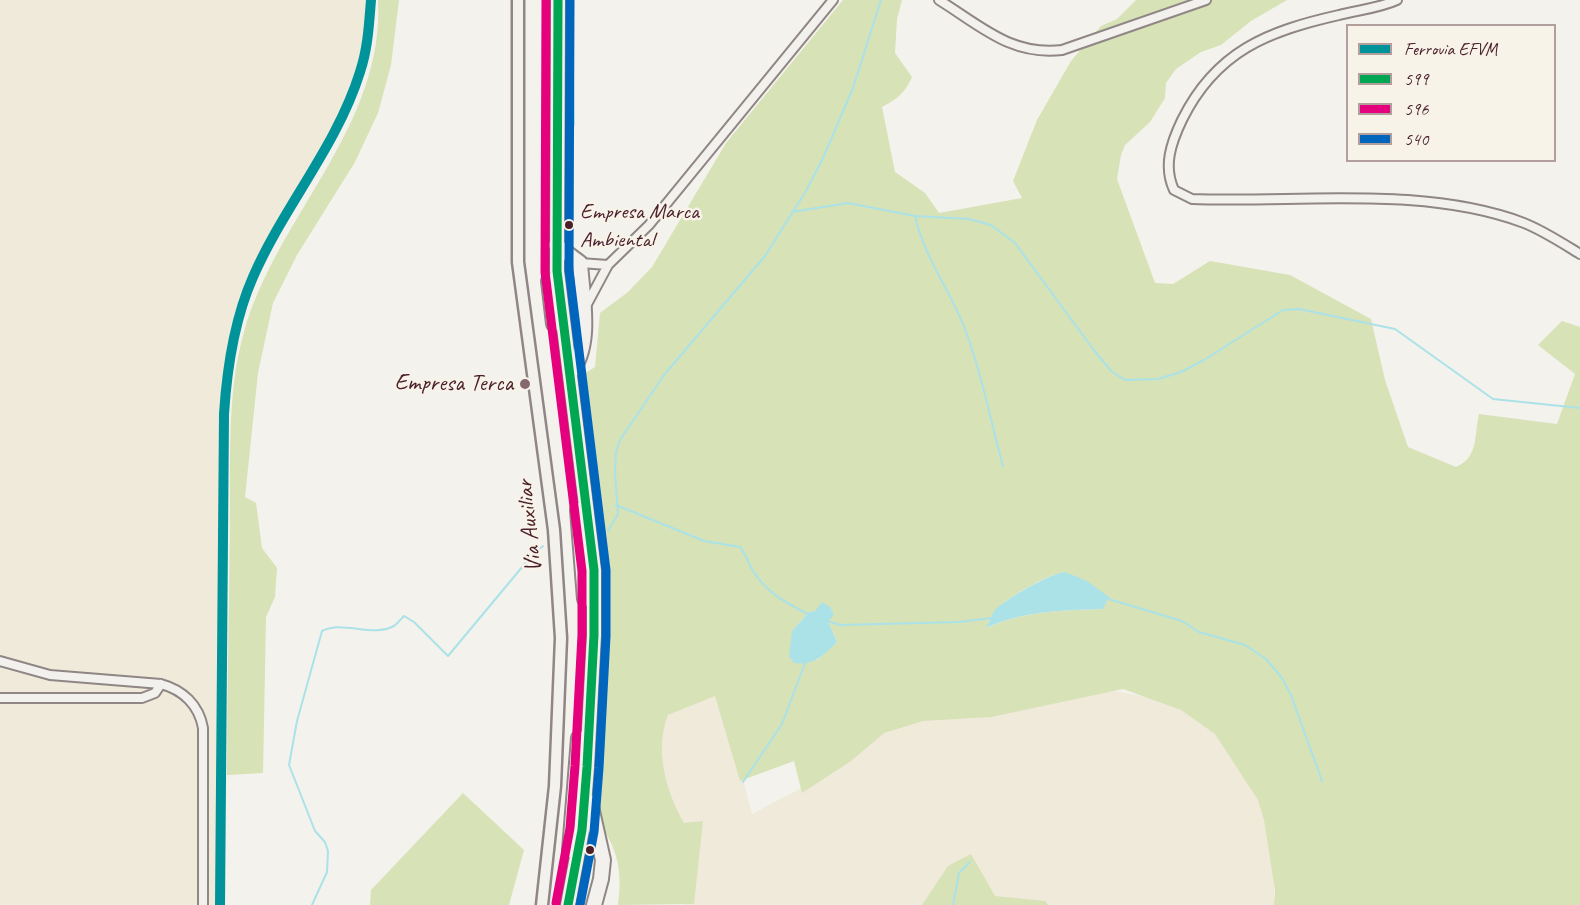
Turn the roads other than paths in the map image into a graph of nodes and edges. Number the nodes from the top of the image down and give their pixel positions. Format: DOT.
graph roads {
  1 [pos="518,0"];
  2 [pos="550,0"];
  3 [pos="558,0"];
  4 [pos="833,0"];
  5 [pos="939,0"];
  6 [pos="1206,0"];
  7 [pos="1397,0"];
  8 [pos="556,244"];
  9 [pos="1580,254"];
  10 [pos="580,263"];
  11 [pos="608,265"];
  12 [pos="582,313"];
  13 [pos="570,373"];
  14 [pos="0,661"];
  15 [pos="161,684"];
  16 [pos="0,699"];
  17 [pos="587,767"];
  18 [pos="203,905"];
  19 [pos="542,905"];
  20 [pos="560,905"];
  21 [pos="568,905"];
  22 [pos="594,905"];
  1 -- 19 [label="street, Via Auxiliar"];
  2 -- 20 [label="highway"];
  3 -- 8 [label="highway"];
  4 -- 11 [label="street"];
  5 -- 6 [label="street"];
  7 -- 9 [label="street"];
  8 -- 10 [label="highway"];
  8 -- 13 [label="highway"];
  10 -- 11 [label="street"];
  10 -- 12 [label="highway"];
  11 -- 12 [label="street"];
  12 -- 13 [label="highway"];
  13 -- 17 [label="highway"];
  14 -- 15 [label="street"];
  15 -- 16 [label="street"];
  15 -- 18 [label="street"];
  17 -- 21 [label="highway"];
  17 -- 22 [label="highway"];
}
